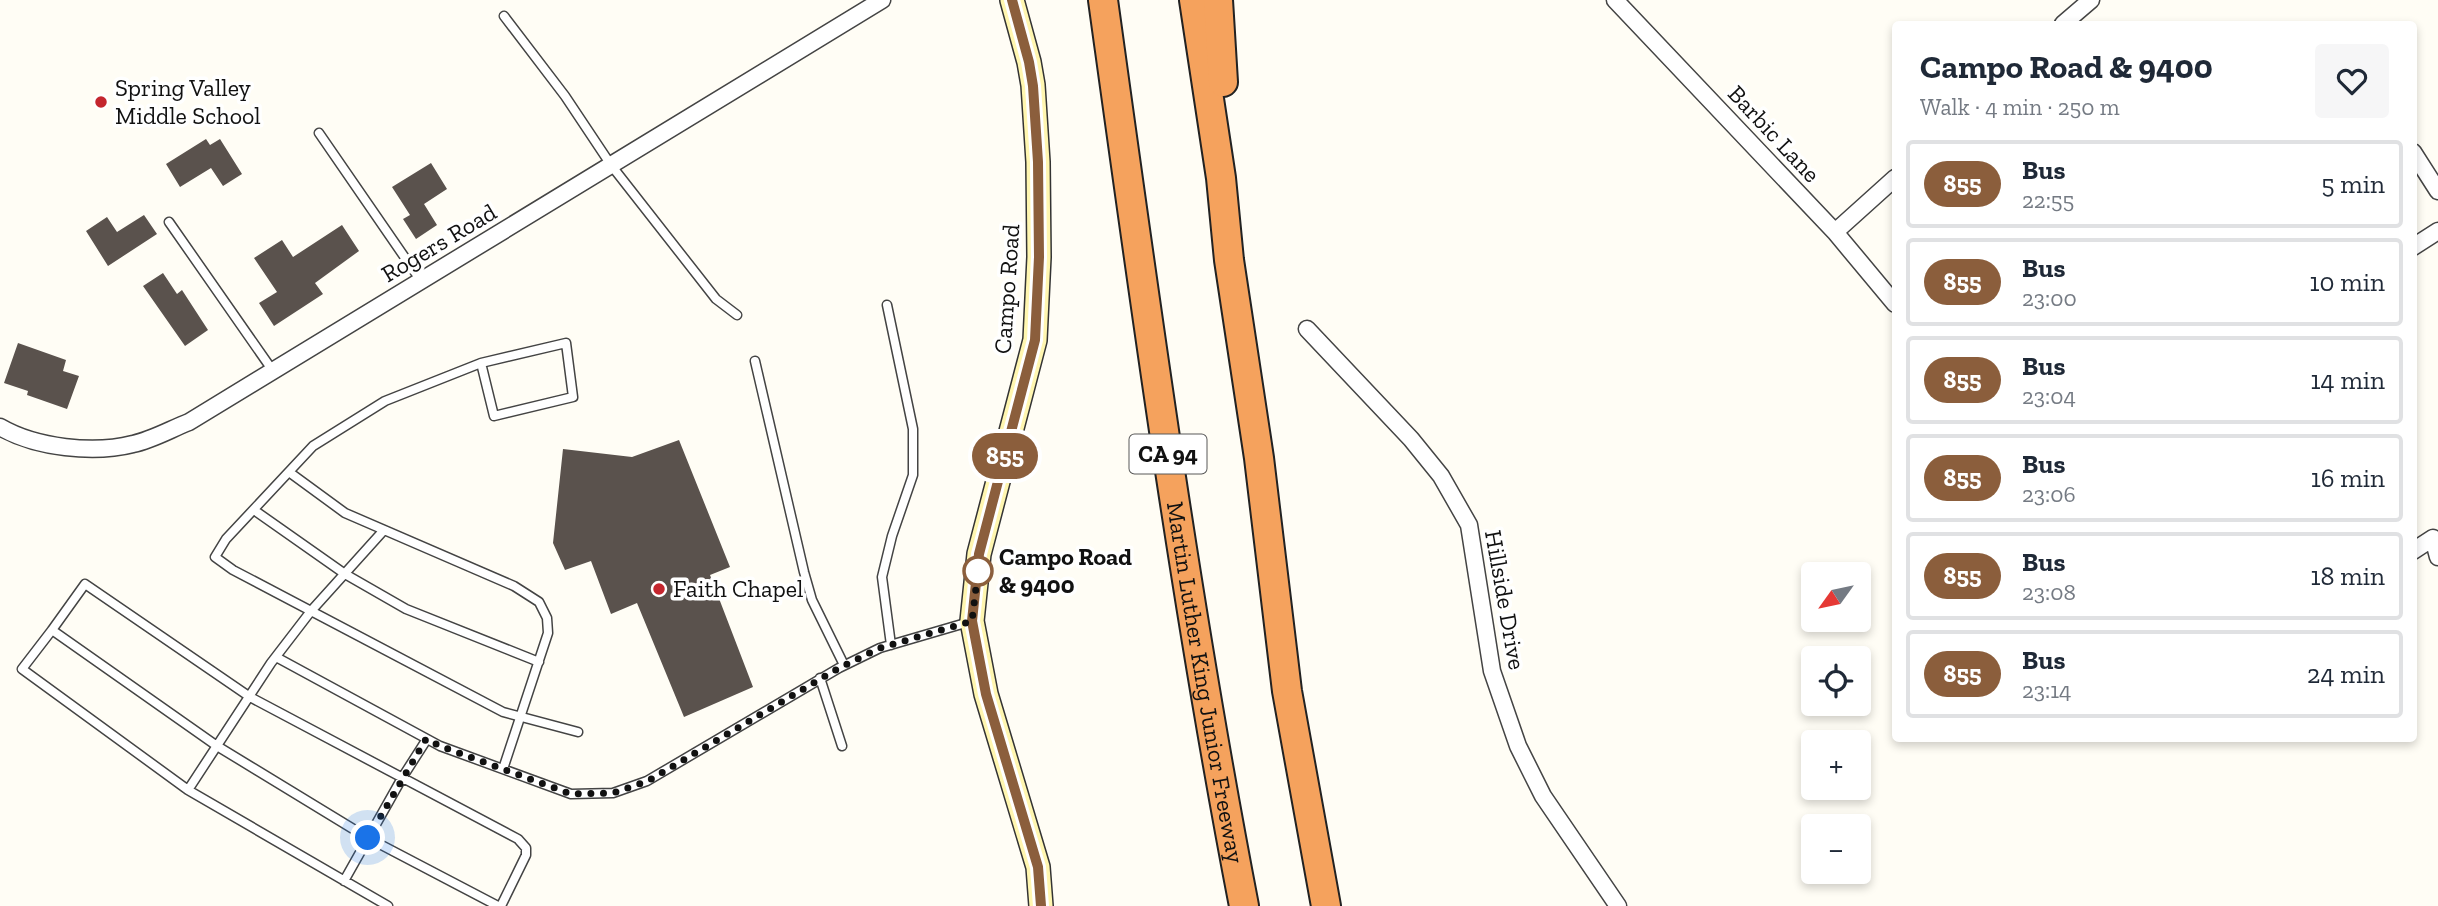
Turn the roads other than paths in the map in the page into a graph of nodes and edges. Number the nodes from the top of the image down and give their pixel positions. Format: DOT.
graph roads {
  1 [pos="882,0"];
  2 [pos="1012,0"];
  3 [pos="1102,0"];
  4 [pos="1194,0"];
  5 [pos="1218,0"];
  6 [pos="1615,0"];
  7 [pos="2091,0"];
  8 [pos="503,16"];
  9 [pos="2066,21"];
  10 [pos="319,133"];
  11 [pos="2417,158"];
  12 [pos="611,165"];
  13 [pos="1892,180"];
  14 [pos="2438,191"];
  15 [pos="169,222"];
  16 [pos="2438,231"];
  17 [pos="1835,232"];
  18 [pos="2417,244"];
  19 [pos="1229,260"];
  20 [pos="421,281"];
  21 [pos="1892,300"];
  22 [pos="887,305"];
  23 [pos="737,315"];
  24 [pos="1307,329"];
  25 [pos="755,361"];
  26 [pos="481,362"];
  27 [pos="273,371"];
  28 [pos="0,428"];
  29 [pos="289,472"];
  30 [pos="254,510"];
  31 [pos="384,530"];
  32 [pos="2417,548"];
  33 [pos="2438,557"];
  34 [pos="345,574"];
  35 [pos="311,611"];
  36 [pos="972,621"];
  37 [pos="52,630"];
  38 [pos="891,645"];
  39 [pos="276,657"];
  40 [pos="539,662"];
  41 [pos="844,665"];
  42 [pos="820,678"];
  43 [pos="250,697"];
  44 [pos="521,717"];
  45 [pos="578,732"];
  46 [pos="426,739"];
  47 [pos="217,746"];
  48 [pos="842,747"];
  49 [pos="503,769"];
  50 [pos="402,778"];
  51 [pos="188,790"];
  52 [pos="368,838"];
  53 [pos="344,881"];
  54 [pos="387,906"];
  55 [pos="500,906"];
  56 [pos="1041,906"];
  57 [pos="1244,906"];
  58 [pos="1325,906"];
  59 [pos="1618,906"];
  1 -- 12 [label="street, Rogers Road"];
  2 -- 36 [label="main road, Campo Road"];
  3 -- 57 [label="highway, Martin Luther King Junior Freeway / CA 94"];
  4 -- 19 [label="highway"];
  5 -- 19 [label="highway"];
  6 -- 17 [label="street, Barbic Lane"];
  7 -- 9 [label="street"];
  8 -- 12 [label="lane"];
  10 -- 20 [label="lane"];
  11 -- 14 [label="street"];
  12 -- 20 [label="street, Rogers Road"];
  12 -- 23 [label="lane"];
  13 -- 17 [label="street"];
  15 -- 27 [label="lane"];
  16 -- 18 [label="street"];
  17 -- 21 [label="street, Barbic Lane"];
  19 -- 58 [label="highway"];
  20 -- 27 [label="street, Rogers Road"];
  22 -- 38 [label="lane"];
  24 -- 59 [label="street, Hillside Drive"];
  25 -- 41 [label="lane"];
  26 -- 26 [label="lane"];
  26 -- 29 [label="lane"];
  27 -- 28 [label="street, Rogers Road"];
  29 -- 30 [label="lane"];
  29 -- 31 [label="lane"];
  30 -- 34 [label="lane"];
  30 -- 35 [label="lane"];
  31 -- 34 [label="lane"];
  31 -- 40 [label="lane"];
  32 -- 33 [label="street"];
  34 -- 35 [label="lane"];
  34 -- 40 [label="lane"];
  35 -- 39 [label="lane"];
  35 -- 44 [label="lane"];
  36 -- 38 [label="lane"];
  36 -- 56 [label="main road, Campo Road"];
  37 -- 43 [label="lane"];
  37 -- 47 [label="lane"];
  37 -- 51 [label="lane"];
  38 -- 41 [label="lane"];
  39 -- 43 [label="lane"];
  39 -- 46 [label="lane"];
  40 -- 44 [label="lane"];
  41 -- 42 [label="lane"];
  42 -- 48 [label="lane"];
  42 -- 49 [label="lane"];
  43 -- 47 [label="lane"];
  43 -- 50 [label="lane"];
  44 -- 45 [label="lane"];
  44 -- 49 [label="lane"];
  46 -- 49 [label="lane"];
  46 -- 50 [label="lane"];
  47 -- 51 [label="lane"];
  47 -- 52 [label="lane"];
  50 -- 52 [label="lane"];
  50 -- 55 [label="lane"];
  51 -- 53 [label="lane"];
  52 -- 53 [label="lane"];
  52 -- 55 [label="lane"];
  53 -- 54 [label="lane"];
}
